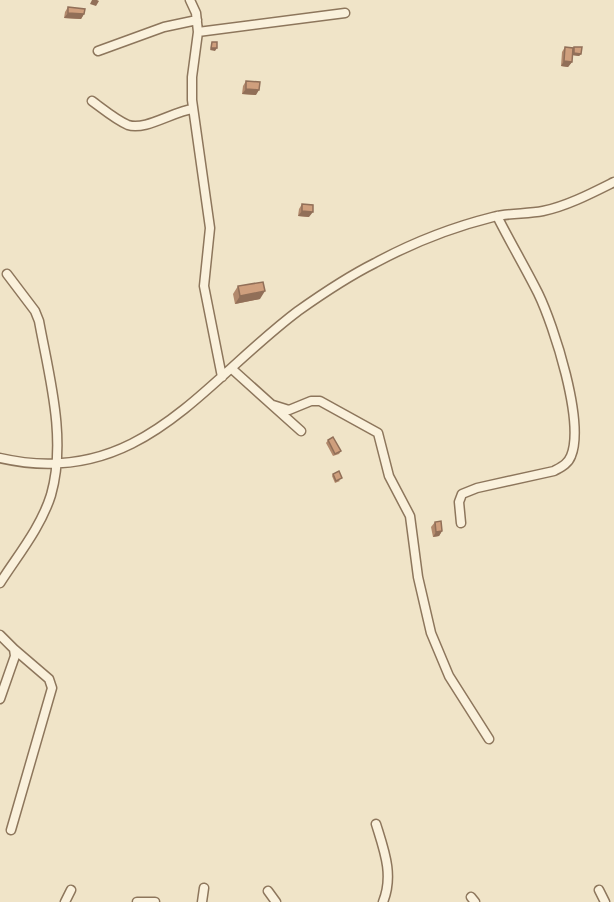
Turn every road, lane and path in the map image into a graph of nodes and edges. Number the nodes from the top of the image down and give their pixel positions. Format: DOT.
graph roads {
  1 [pos="190,0"];
  2 [pos="345,13"];
  3 [pos="197,20"];
  4 [pos="198,32"];
  5 [pos="98,51"];
  6 [pos="92,101"];
  7 [pos="193,109"];
  8 [pos="614,182"];
  9 [pos="496,216"];
  10 [pos="7,274"];
  11 [pos="232,369"];
  12 [pos="222,377"];
  13 [pos="273,405"];
  14 [pos="301,431"];
  15 [pos="0,458"];
  16 [pos="56,466"];
  17 [pos="461,523"];
  18 [pos="0,583"];
  19 [pos="0,635"];
  20 [pos="14,649"];
  21 [pos="0,699"];
  22 [pos="489,739"];
  23 [pos="376,824"];
  24 [pos="11,830"];
  25 [pos="204,888"];
  26 [pos="71,890"];
  27 [pos="599,890"];
  28 [pos="268,891"];
  29 [pos="65,902"];
  30 [pos="137,902"];
  31 [pos="155,902"];
  32 [pos="202,902"];
  33 [pos="276,902"];
  34 [pos="383,902"];
  35 [pos="605,902"];
  1 -- 3 [label="street"];
  2 -- 4 [label="street"];
  3 -- 4 [label="street"];
  3 -- 5 [label="street"];
  4 -- 7 [label="street"];
  6 -- 7 [label="street"];
  7 -- 12 [label="street"];
  8 -- 9 [label="street"];
  9 -- 11 [label="street"];
  9 -- 17 [label="street"];
  10 -- 16 [label="street"];
  11 -- 12 [label="street"];
  11 -- 13 [label="street"];
  12 -- 16 [label="street"];
  13 -- 14 [label="street"];
  13 -- 22 [label="street"];
  15 -- 16 [label="street"];
  16 -- 18 [label="street"];
  19 -- 20 [label="street"];
  20 -- 21 [label="street"];
  20 -- 24 [label="street"];
  23 -- 34 [label="street"];
  25 -- 32 [label="street"];
  26 -- 29 [label="street"];
  27 -- 35 [label="street"];
  28 -- 33 [label="street"];
  30 -- 31 [label="street"];
}
